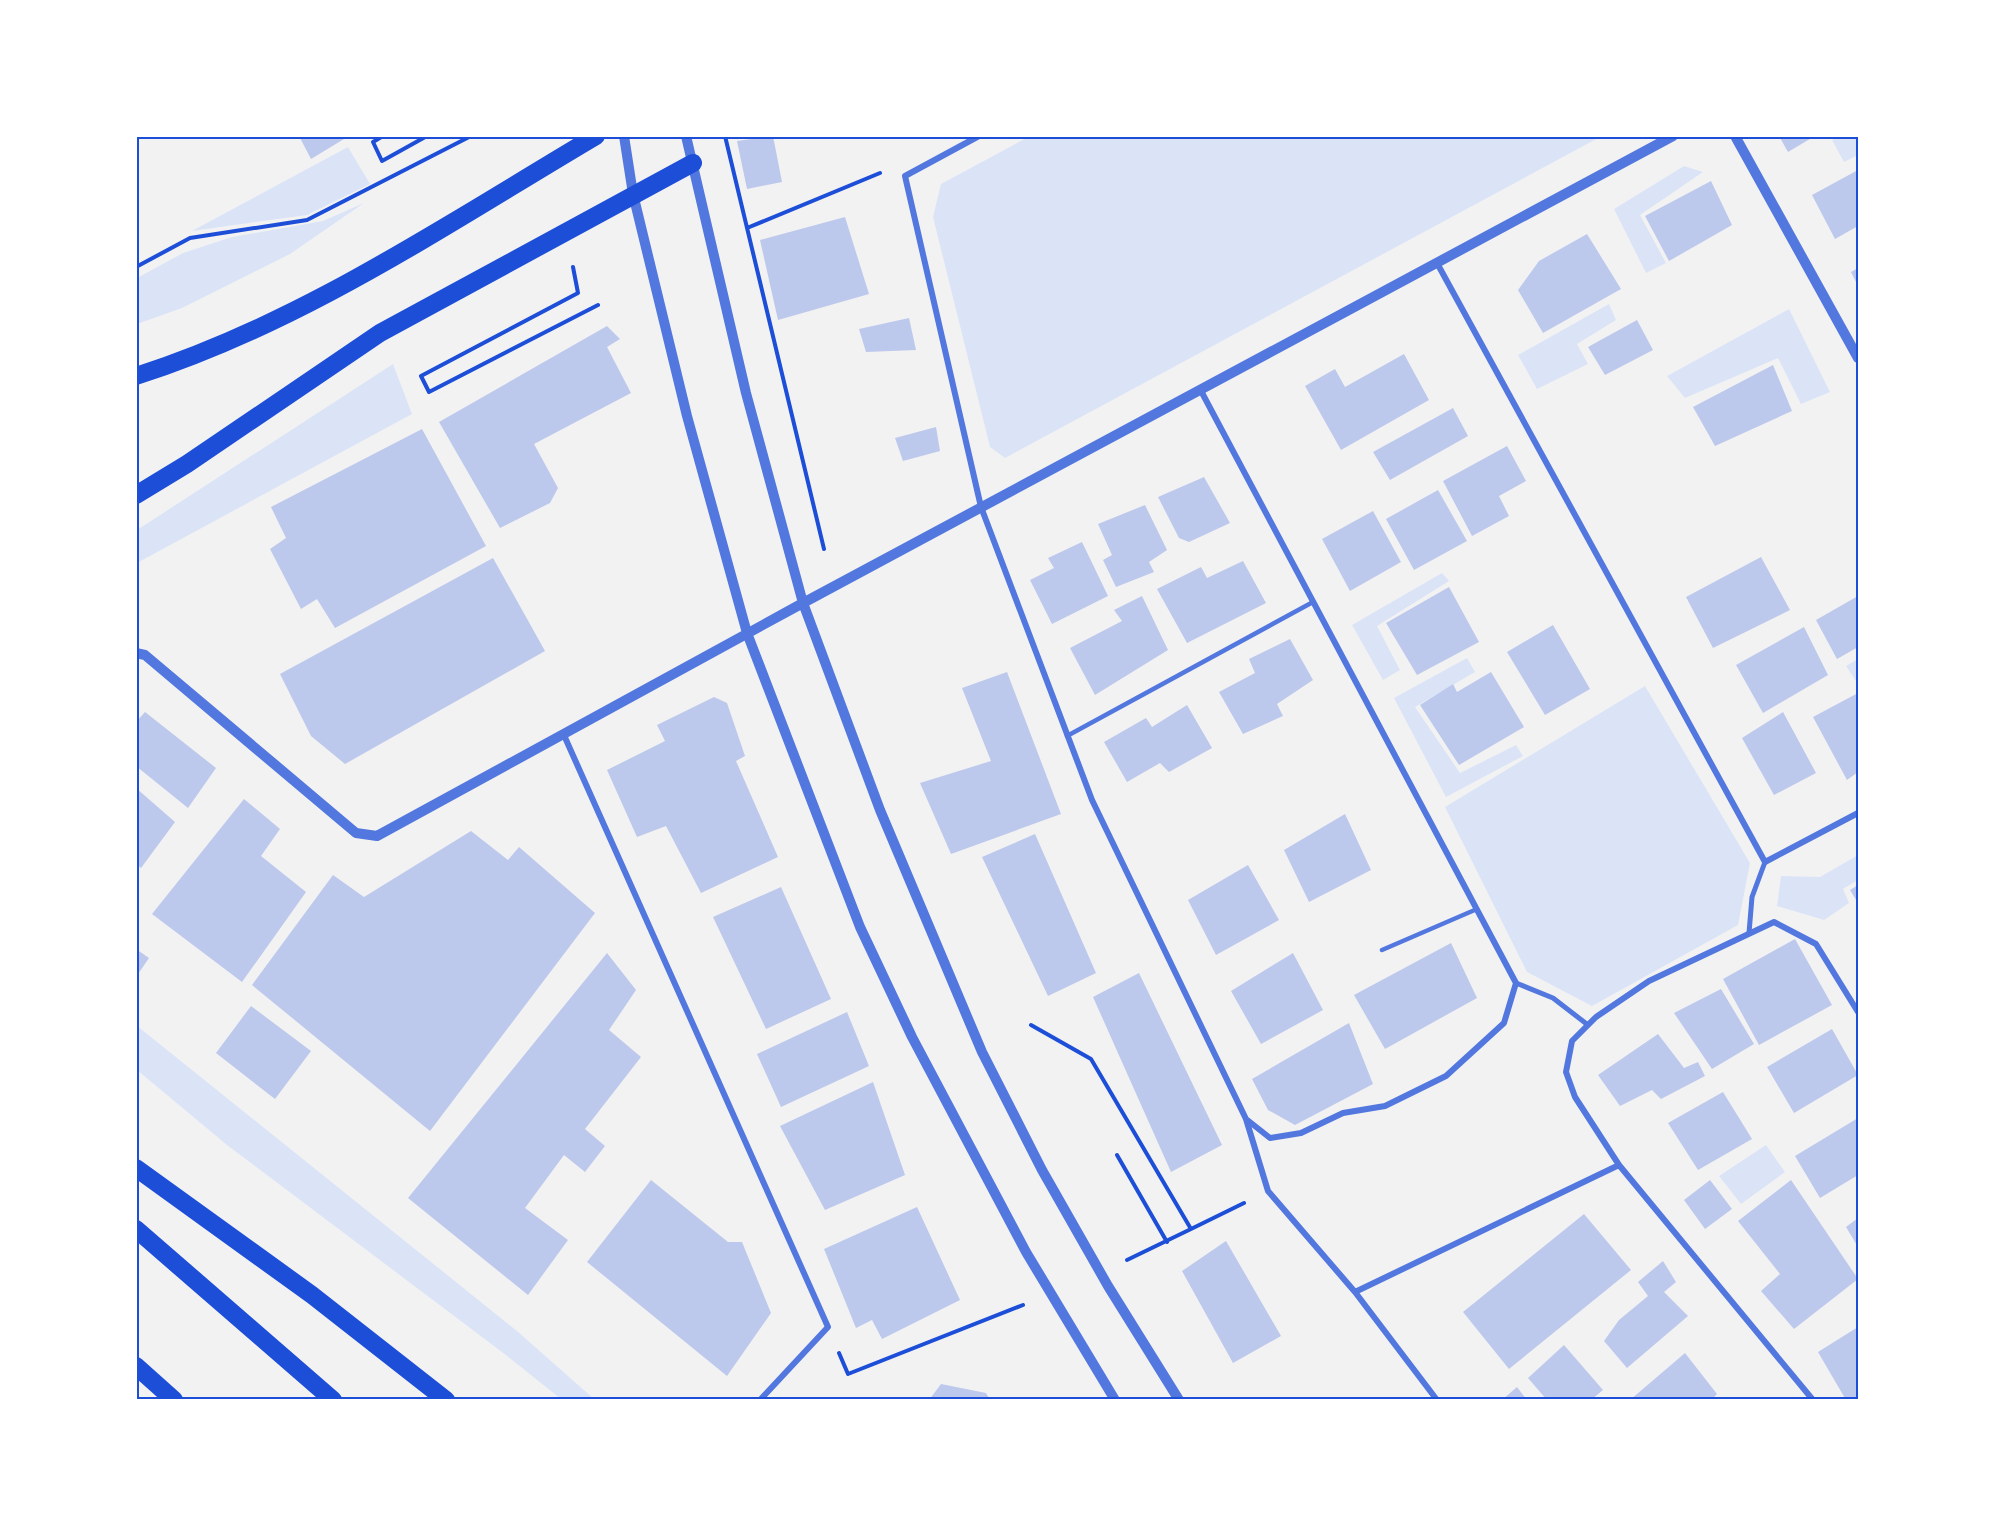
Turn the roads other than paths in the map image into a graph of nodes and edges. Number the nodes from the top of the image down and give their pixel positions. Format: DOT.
graph roads {
  1 [pos="596,136"];
  2 [pos="624,136"];
  3 [pos="686,136"];
  4 [pos="979,136"];
  5 [pos="1673,136"];
  6 [pos="1736,136"];
  7 [pos="693,163"];
  8 [pos="633,194"];
  9 [pos="1437,263"];
  10 [pos="1858,358"];
  11 [pos="136,376"];
  12 [pos="1200,389"];
  13 [pos="136,495"];
  14 [pos="981,507"];
  15 [pos="1313,602"];
  16 [pos="803,603"];
  17 [pos="747,633"];
  18 [pos="136,653"];
  19 [pos="564,734"];
  20 [pos="1067,736"];
  21 [pos="1858,813"];
  22 [pos="1765,862"];
  23 [pos="1477,909"];
  24 [pos="1749,933"];
  25 [pos="1382,950"];
  26 [pos="1516,983"];
  27 [pos="1858,1012"];
  28 [pos="1588,1025"];
  29 [pos="1246,1119"];
  30 [pos="1619,1165"];
  31 [pos="136,1168"];
  32 [pos="136,1229"];
  33 [pos="1355,1292"];
  34 [pos="136,1366"];
  35 [pos="136,1376"];
  36 [pos="159,1400"];
  37 [pos="174,1400"];
  38 [pos="333,1400"];
  39 [pos="446,1400"];
  40 [pos="760,1400"];
  41 [pos="1115,1400"];
  42 [pos="1179,1400"];
  43 [pos="1437,1400"];
  44 [pos="1813,1400"];
  1 -- 11 [label="highway"];
  2 -- 8 [label="street"];
  3 -- 7 [label="street"];
  4 -- 14 [label="street"];
  5 -- 9 [label="street"];
  6 -- 10 [label="street"];
  7 -- 8 [label="highway"];
  7 -- 16 [label="street"];
  8 -- 13 [label="highway"];
  8 -- 17 [label="street"];
  9 -- 12 [label="street"];
  9 -- 22 [label="street"];
  12 -- 14 [label="street"];
  12 -- 15 [label="street"];
  14 -- 16 [label="street"];
  14 -- 20 [label="street"];
  15 -- 20 [label="lane"];
  15 -- 23 [label="street"];
  16 -- 17 [label="street"];
  16 -- 42 [label="street"];
  17 -- 19 [label="street"];
  17 -- 41 [label="street"];
  18 -- 19 [label="street"];
  19 -- 40 [label="street"];
  20 -- 29 [label="street"];
  21 -- 22 [label="street"];
  22 -- 24 [label="street"];
  23 -- 25 [label="lane"];
  23 -- 26 [label="street"];
  24 -- 27 [label="street"];
  24 -- 28 [label="street"];
  26 -- 28 [label="street"];
  26 -- 29 [label="street"];
  28 -- 30 [label="street"];
  29 -- 33 [label="street"];
  30 -- 33 [label="street"];
  30 -- 44 [label="street"];
  31 -- 39 [label="highway"];
  32 -- 38 [label="highway"];
  33 -- 43 [label="street"];
  34 -- 37 [label="highway"];
  35 -- 36 [label="highway"];
}
